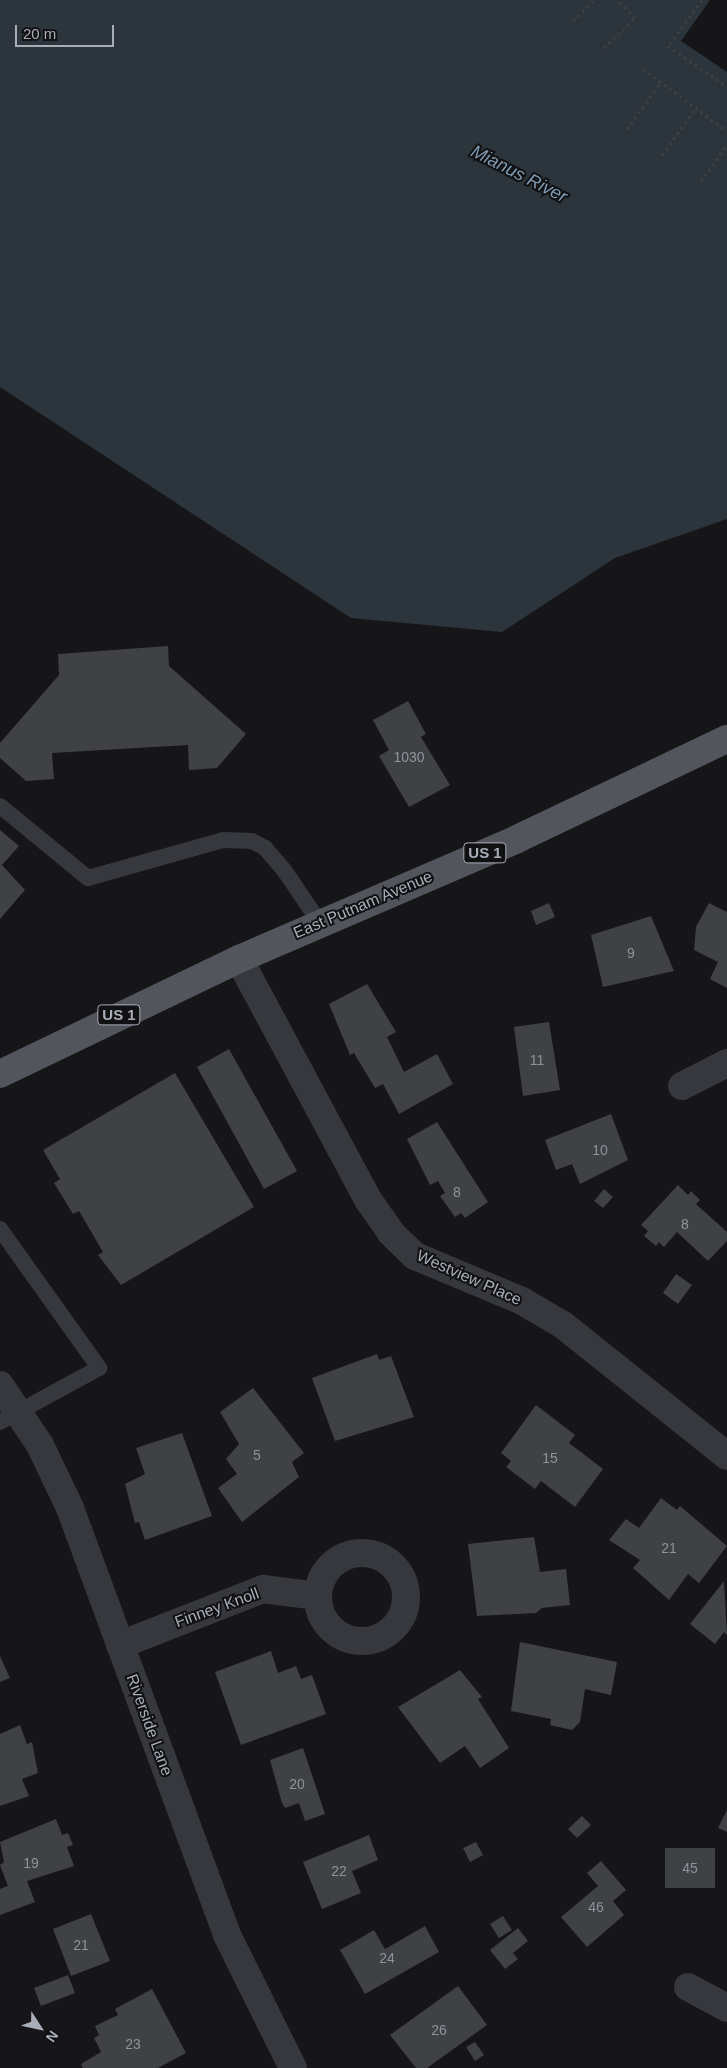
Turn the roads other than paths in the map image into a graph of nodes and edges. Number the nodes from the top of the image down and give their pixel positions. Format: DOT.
graph roads {
  1 [pos="727,739"];
  2 [pos="0,806"];
  3 [pos="320,923"];
  4 [pos="238,959"];
  5 [pos="727,1064"];
  6 [pos="0,1074"];
  7 [pos="682,1086"];
  8 [pos="0,1229"];
  9 [pos="0,1385"];
  10 [pos="9,1416"];
  11 [pos="727,1456"];
  12 [pos="318,1596"];
  13 [pos="120,1645"];
  14 [pos="688,1987"];
  15 [pos="727,2008"];
  16 [pos="293,2068"];
  1 -- 3 [label="main road, East Putnam Avenue / US 1"];
  2 -- 3 [label="lane"];
  3 -- 4 [label="main road, East Putnam Avenue / US 1"];
  4 -- 6 [label="main road, East Putnam Avenue / US 1"];
  4 -- 11 [label="street, Westview Place"];
  5 -- 7 [label="street"];
  8 -- 10 [label="lane"];
  9 -- 10 [label="street, Riverside Lane"];
  10 -- 13 [label="street, Riverside Lane"];
  12 -- 13 [label="street, Finney Knoll"];
  13 -- 16 [label="street, Riverside Lane"];
  14 -- 15 [label="street"];
}
